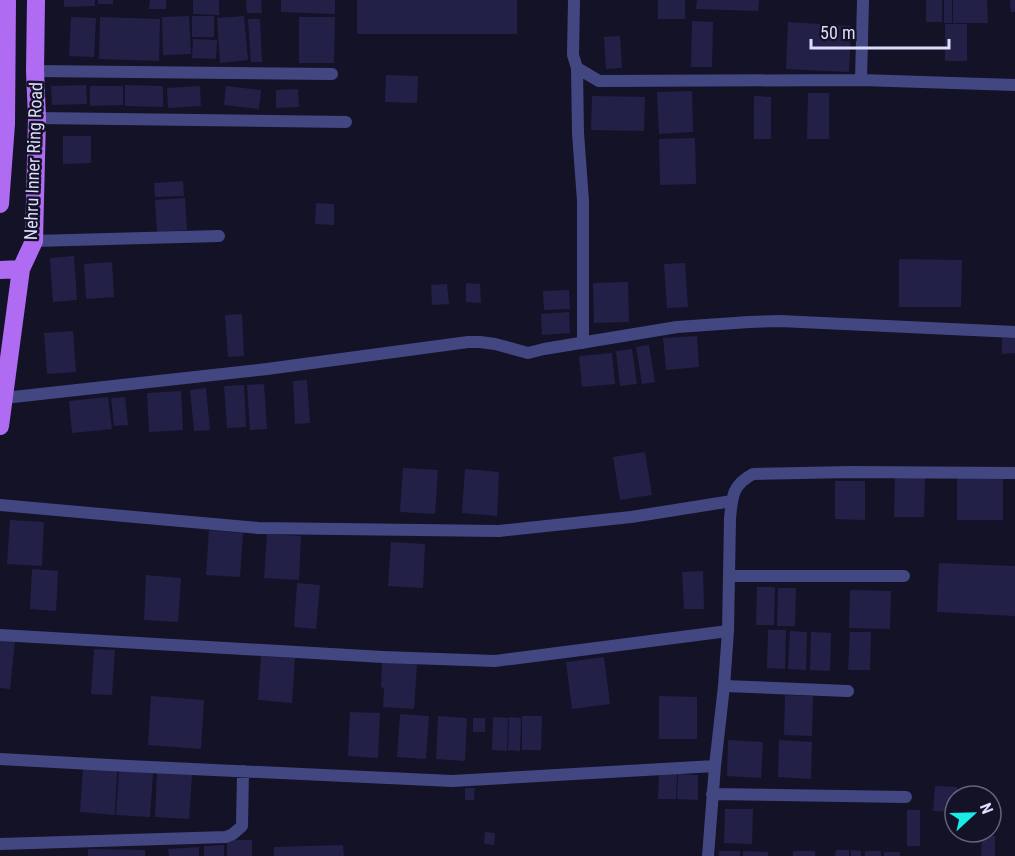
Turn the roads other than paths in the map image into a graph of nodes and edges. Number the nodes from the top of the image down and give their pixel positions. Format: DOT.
graph roads {
  1 [pos="8,0"];
  2 [pos="36,0"];
  3 [pos="574,0"];
  4 [pos="863,0"];
  5 [pos="577,68"];
  6 [pos="35,71"];
  7 [pos="332,74"];
  8 [pos="861,80"];
  9 [pos="1015,85"];
  10 [pos="37,118"];
  11 [pos="346,122"];
  12 [pos="0,204"];
  13 [pos="219,236"];
  14 [pos="34,241"];
  15 [pos="21,269"];
  16 [pos="0,270"];
  17 [pos="9,295"];
  18 [pos="1015,332"];
  19 [pos="583,343"];
  20 [pos="4,398"];
  21 [pos="0,426"];
  22 [pos="1015,473"];
  23 [pos="732,501"];
  24 [pos="0,505"];
  25 [pos="729,576"];
  26 [pos="904,576"];
  27 [pos="728,631"];
  28 [pos="0,635"];
  29 [pos="724,686"];
  30 [pos="848,691"];
  31 [pos="0,759"];
  32 [pos="715,766"];
  33 [pos="243,771"];
  34 [pos="712,794"];
  35 [pos="906,797"];
  36 [pos="0,844"];
  37 [pos="708,856"];
  1 -- 12 [label="main road"];
  2 -- 6 [label="main road, Nehru Inner Ring Road"];
  3 -- 5 [label="street"];
  4 -- 8 [label="street"];
  5 -- 8 [label="street"];
  5 -- 19 [label="street"];
  6 -- 7 [label="street"];
  6 -- 10 [label="main road, Nehru Inner Ring Road"];
  8 -- 9 [label="street"];
  10 -- 11 [label="street"];
  10 -- 14 [label="main road, Nehru Inner Ring Road"];
  13 -- 14 [label="street"];
  14 -- 15 [label="main road, Nehru Inner Ring Road"];
  15 -- 16 [label="main road"];
  15 -- 17 [label="main road, Nehru Inner Ring Road"];
  17 -- 20 [label="main road, Nehru Inner Ring Road"];
  18 -- 19 [label="street"];
  19 -- 20 [label="street"];
  20 -- 21 [label="main road, Nehru Inner Ring Road"];
  22 -- 23 [label="street"];
  23 -- 24 [label="street"];
  23 -- 25 [label="street"];
  25 -- 26 [label="street"];
  25 -- 27 [label="street"];
  27 -- 28 [label="street"];
  27 -- 29 [label="street"];
  29 -- 30 [label="street"];
  29 -- 32 [label="street"];
  31 -- 33 [label="street"];
  32 -- 33 [label="street"];
  32 -- 34 [label="street"];
  33 -- 36 [label="street"];
  34 -- 35 [label="street"];
  34 -- 37 [label="street"];
}
